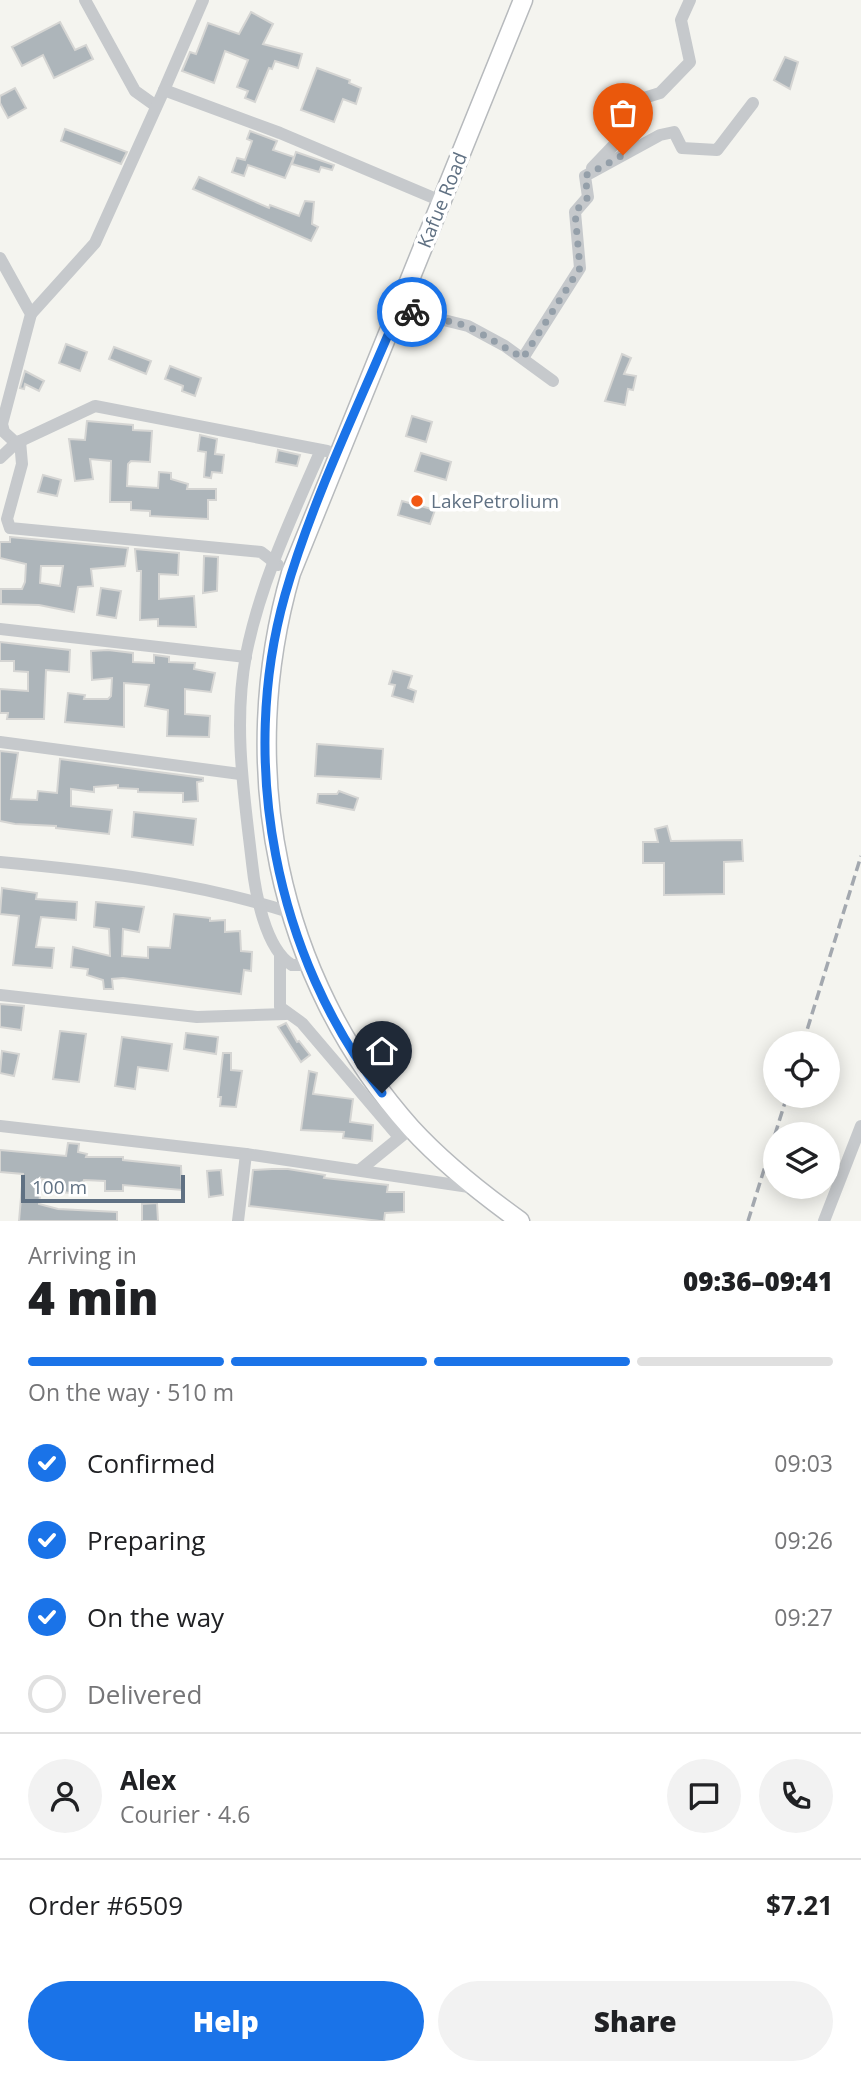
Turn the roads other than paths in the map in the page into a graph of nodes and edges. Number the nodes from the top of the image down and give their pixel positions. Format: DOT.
graph roads {
  1 [pos="85,0"];
  2 [pos="203,0"];
  3 [pos="523,0"];
  4 [pos="690,0"];
  5 [pos="164,90"];
  6 [pos="752,103"];
  7 [pos="156,106"];
  8 [pos="585,176"];
  9 [pos="441,201"];
  10 [pos="0,258"];
  11 [pos="399,309"];
  12 [pos="31,314"];
  13 [pos="523,358"];
  14 [pos="552,381"];
  15 [pos="18,442"];
  16 [pos="321,450"];
  17 [pos="339,453"];
  18 [pos="0,458"];
  19 [pos="4,518"];
  20 [pos="274,560"];
  21 [pos="292,573"];
  22 [pos="0,629"];
  23 [pos="246,657"];
  24 [pos="0,742"];
  25 [pos="240,774"];
  26 [pos="0,862"];
  27 [pos="257,901"];
  28 [pos="289,912"];
  29 [pos="280,954"];
  30 [pos="309,965"];
  31 [pos="0,995"];
  32 [pos="286,1014"];
  33 [pos="0,1126"];
  34 [pos="861,1126"];
  35 [pos="405,1133"];
  36 [pos="246,1154"];
  37 [pos="361,1169"];
  38 [pos="476,1188"];
  39 [pos="238,1221"];
  40 [pos="520,1221"];
  41 [pos="824,1221"];
  1 -- 7 [label="street"];
  2 -- 5 [label="street"];
  3 -- 9 [label="highway, Kafue Road"];
  4 -- 8 [label="street"];
  5 -- 7 [label="street"];
  5 -- 9 [label="street"];
  6 -- 8 [label="street"];
  7 -- 12 [label="street"];
  8 -- 13 [label="street"];
  9 -- 11 [label="highway, Kafue Road"];
  10 -- 12 [label="street"];
  11 -- 13 [label="street"];
  11 -- 17 [label="highway, Kafue Road"];
  12 -- 15 [label="street"];
  13 -- 14 [label="street"];
  15 -- 16 [label="street"];
  15 -- 18 [label="street"];
  15 -- 19 [label="street"];
  16 -- 17 [label="street"];
  16 -- 20 [label="street"];
  17 -- 21 [label="highway, Kafue Road"];
  19 -- 20 [label="street"];
  20 -- 21 [label="street"];
  20 -- 23 [label="street"];
  21 -- 28 [label="highway, Kafue Road"];
  22 -- 23 [label="street"];
  23 -- 25 [label="street"];
  24 -- 25 [label="street"];
  25 -- 27 [label="street"];
  26 -- 27 [label="street"];
  27 -- 28 [label="street"];
  27 -- 29 [label="street"];
  28 -- 30 [label="highway, Kafue Road"];
  29 -- 30 [label="street"];
  29 -- 32 [label="street"];
  30 -- 35 [label="highway, Kafue Road"];
  31 -- 32 [label="street"];
  32 -- 35 [label="street"];
  33 -- 36 [label="street"];
  34 -- 41 [label="street"];
  35 -- 37 [label="street"];
  35 -- 38 [label="highway, Kafue Road"];
  36 -- 37 [label="street"];
  36 -- 39 [label="street"];
  37 -- 38 [label="street"];
  38 -- 40 [label="highway, Kafue Road"];
}
